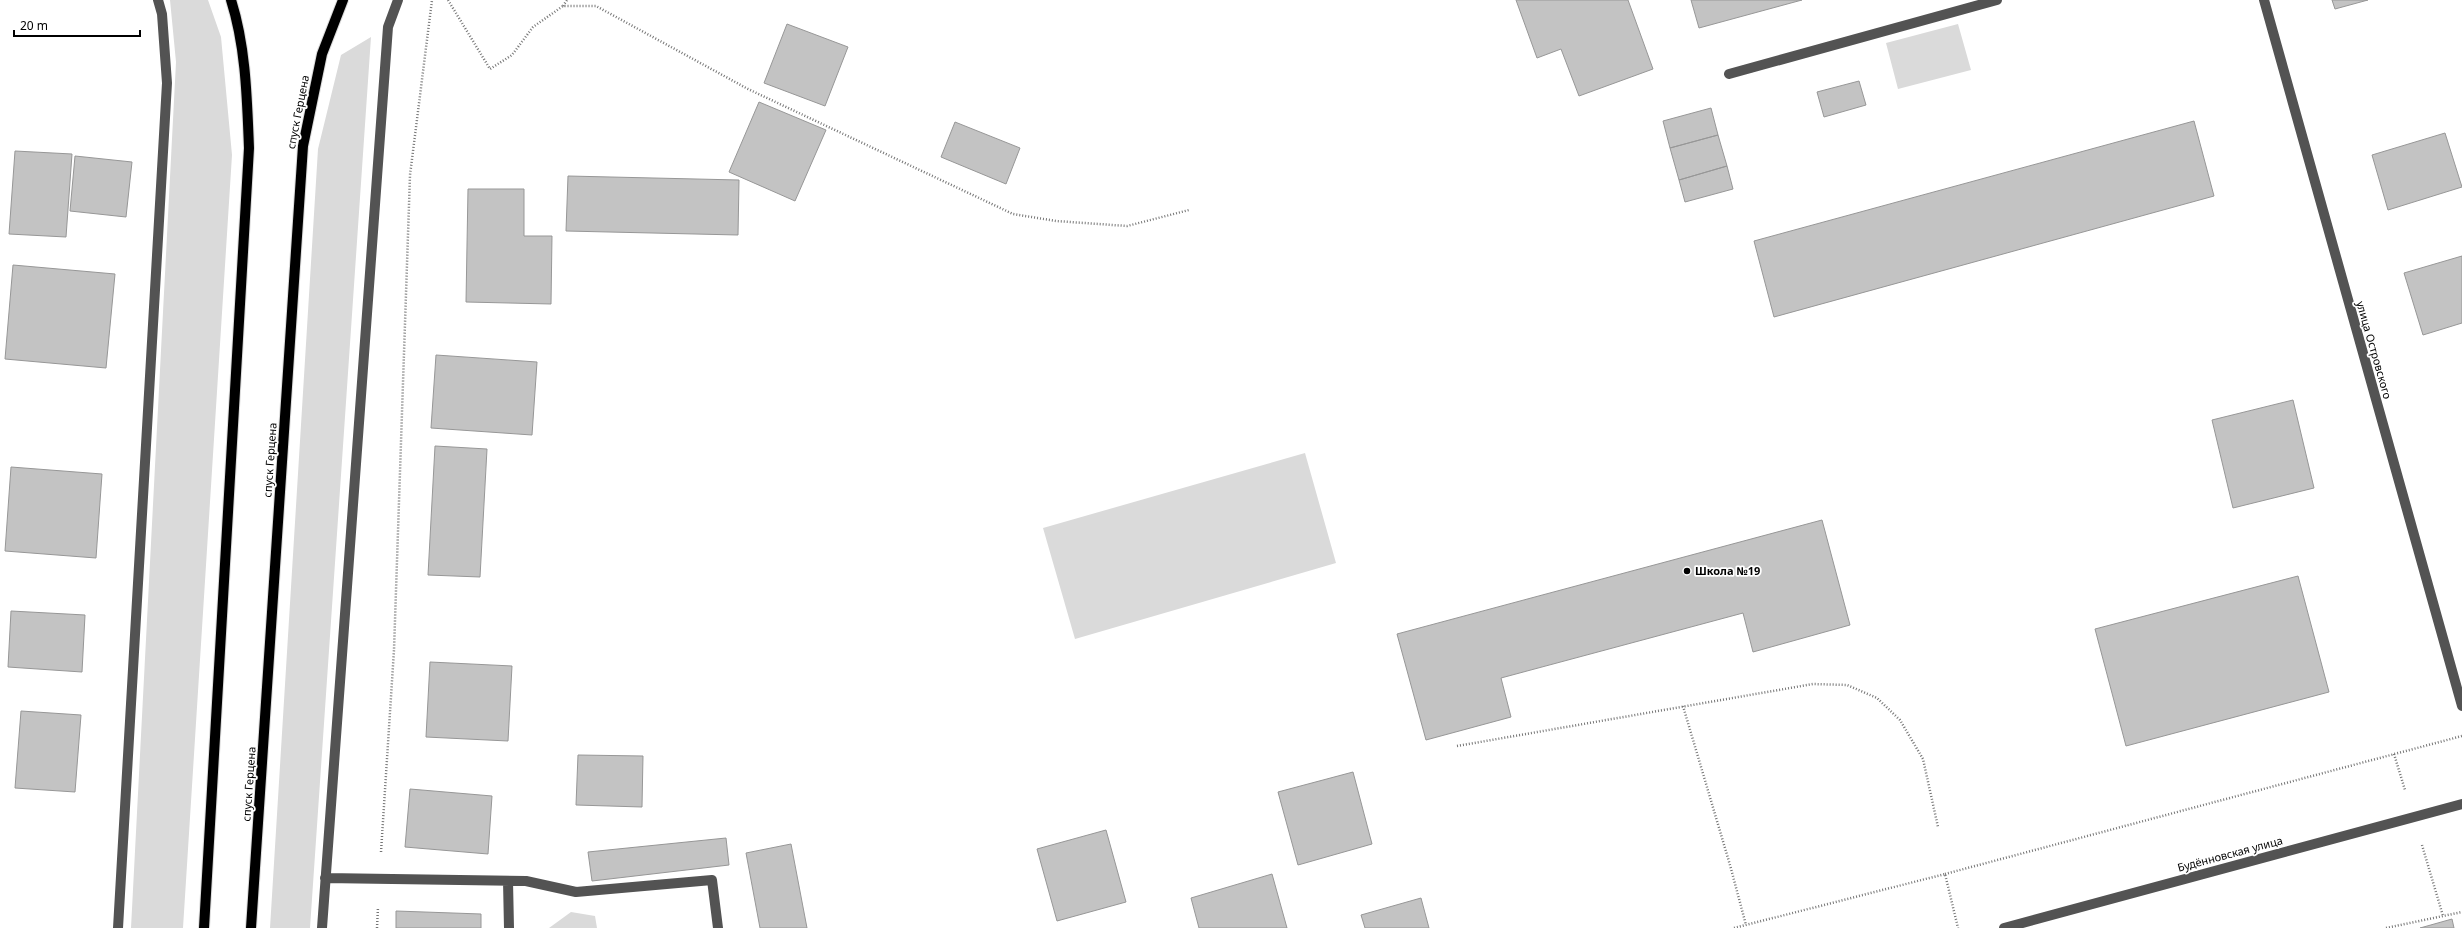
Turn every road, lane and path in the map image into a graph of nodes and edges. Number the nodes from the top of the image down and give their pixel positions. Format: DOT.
graph roads {
  1 [pos="158,0"];
  2 [pos="231,0"];
  3 [pos="343,0"];
  4 [pos="398,0"];
  5 [pos="432,0"];
  6 [pos="448,0"];
  7 [pos="567,0"];
  8 [pos="1997,0"];
  9 [pos="2264,0"];
  10 [pos="563,6"];
  11 [pos="1729,74"];
  12 [pos="1189,210"];
  13 [pos="1683,706"];
  14 [pos="2462,706"];
  15 [pos="2462,736"];
  16 [pos="1457,746"];
  17 [pos="2462,804"];
  18 [pos="1938,827"];
  19 [pos="1945,874"];
  20 [pos="325,878"];
  21 [pos="380,880"];
  22 [pos="508,881"];
  23 [pos="2462,912"];
  24 [pos="1746,925"];
  25 [pos="118,928"];
  26 [pos="204,928"];
  27 [pos="251,928"];
  28 [pos="322,928"];
  29 [pos="377,928"];
  30 [pos="510,928"];
  31 [pos="718,928"];
  32 [pos="1734,928"];
  33 [pos="1958,928"];
  34 [pos="2004,928"];
  35 [pos="2386,928"];
  1 -- 25 [label="street"];
  2 -- 26 [label="main road"];
  3 -- 27 [label="main road, спуск Герцена"];
  4 -- 20 [label="street"];
  5 -- 21 [label="path"];
  6 -- 10 [label="path"];
  7 -- 10 [label="path"];
  8 -- 11 [label="street"];
  9 -- 14 [label="street, улица Островского"];
  10 -- 12 [label="path"];
  13 -- 16 [label="path"];
  13 -- 18 [label="path"];
  13 -- 24 [label="path"];
  15 -- 19 [label="path"];
  17 -- 34 [label="street, Будённовская улица"];
  19 -- 24 [label="path"];
  19 -- 33 [label="path"];
  20 -- 21 [label="street"];
  20 -- 28 [label="street"];
  21 -- 22 [label="street"];
  21 -- 29 [label="path"];
  22 -- 30 [label="street"];
  22 -- 31 [label="street"];
  23 -- 35 [label="path"];
  24 -- 32 [label="path"];
}
